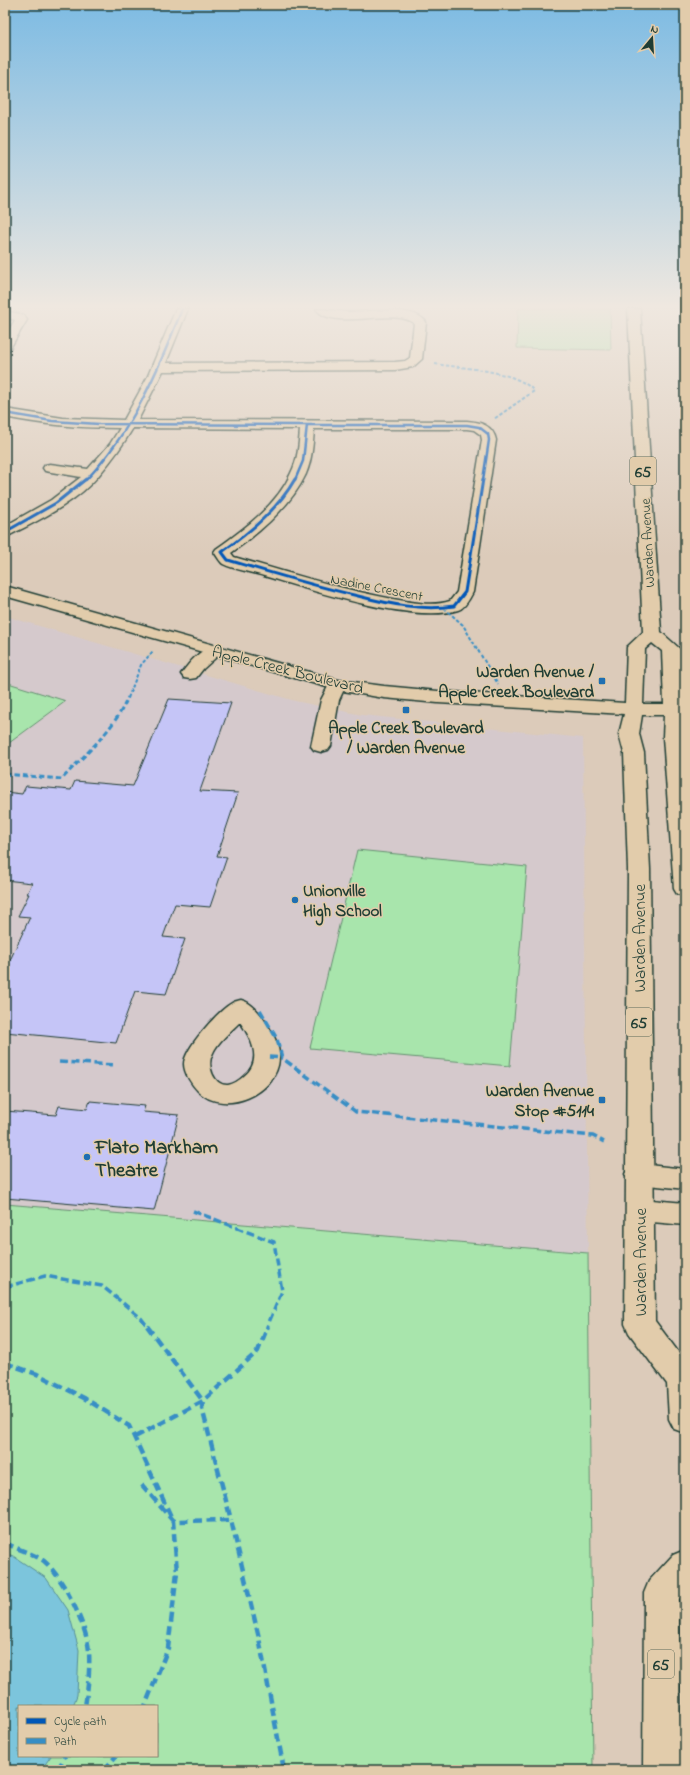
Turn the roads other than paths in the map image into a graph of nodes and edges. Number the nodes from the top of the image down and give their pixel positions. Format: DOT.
graph roads {
  1 [pos="145,392"];
  2 [pos="639,392"];
  3 [pos="5,412"];
  4 [pos="128,424"];
  5 [pos="307,424"];
  6 [pos="50,468"];
  7 [pos="93,474"];
  8 [pos="5,532"];
  9 [pos="5,591"];
  10 [pos="652,634"];
  11 [pos="214,651"];
  12 [pos="190,674"];
  13 [pos="337,684"];
  14 [pos="634,709"];
  15 [pos="680,710"];
  16 [pos="321,746"];
  17 [pos="685,889"];
  18 [pos="639,1174"];
  19 [pos="685,1179"];
  20 [pos="641,1210"];
  21 [pos="685,1214"];
  22 [pos="684,1379"];
  23 [pos="685,1419"];
  24 [pos="685,1566"];
  25 [pos="662,1770"];
  1 -- 4 [label="street"];
  2 -- 10 [label="street, Warden Avenue / 65"];
  3 -- 4 [label="street, Nadine Crescent"];
  4 -- 5 [label="street, Nadine Crescent"];
  4 -- 7 [label="street"];
  5 -- 5 [label="street, Nadine Crescent"];
  6 -- 7 [label="street"];
  7 -- 8 [label="street"];
  9 -- 11 [label="street, Apple Creek Boulevard"];
  10 -- 14 [label="street, Warden Avenue / 65"];
  10 -- 15 [label="street"];
  11 -- 12 [label="street"];
  11 -- 13 [label="street, Apple Creek Boulevard"];
  13 -- 14 [label="street, Apple Creek Boulevard"];
  13 -- 16 [label="street"];
  14 -- 15 [label="street, Apple Creek Boulevard"];
  14 -- 18 [label="street, Warden Avenue / 65"];
  15 -- 17 [label="street"];
  18 -- 19 [label="street"];
  18 -- 20 [label="street, Warden Avenue / 65"];
  20 -- 21 [label="street"];
  20 -- 22 [label="street, Warden Avenue / 65"];
  22 -- 23 [label="street, Warden Avenue / 65"];
  24 -- 25 [label="street, 65"];
}
